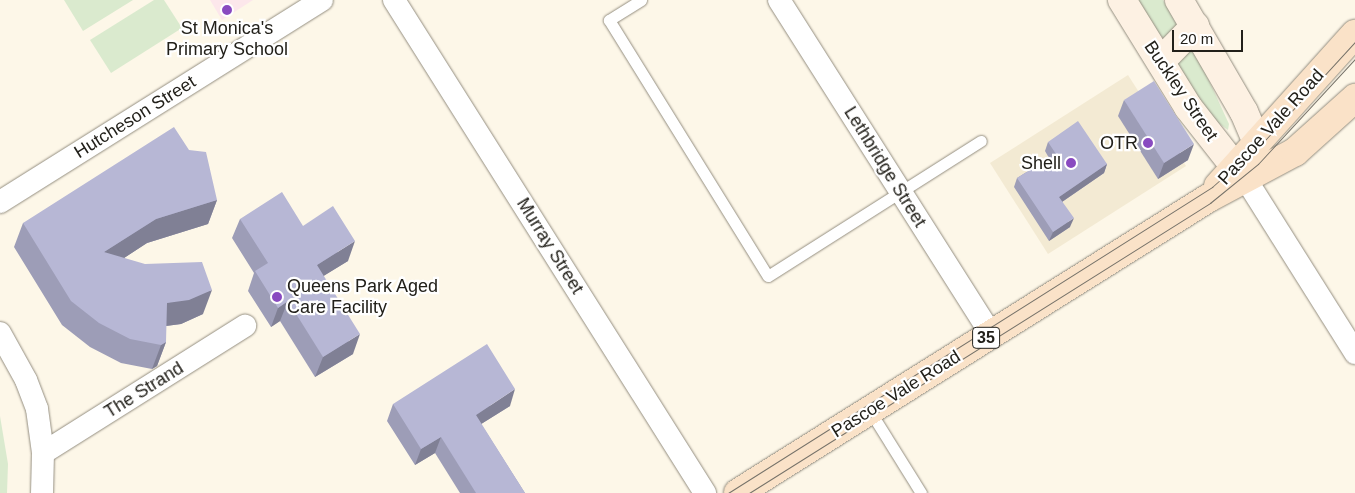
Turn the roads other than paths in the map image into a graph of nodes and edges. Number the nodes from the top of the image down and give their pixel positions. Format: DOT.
graph roads {
  1 [pos="322,0"];
  2 [pos="394,0"];
  3 [pos="641,0"];
  4 [pos="779,0"];
  5 [pos="1122,0"];
  6 [pos="1179,0"];
  7 [pos="1195,26"];
  8 [pos="1355,34"];
  9 [pos="1161,61"];
  10 [pos="1355,98"];
  11 [pos="982,141"];
  12 [pos="1257,142"];
  13 [pos="1240,172"];
  14 [pos="900,192"];
  15 [pos="0,202"];
  16 [pos="245,326"];
  17 [pos="0,333"];
  18 [pos="991,334"];
  19 [pos="1355,353"];
  20 [pos="870,411"];
  21 [pos="43,453"];
  22 [pos="42,493"];
  23 [pos="705,493"];
  24 [pos="738,493"];
  25 [pos="921,493"];
  1 -- 15 [label="street, Hutcheson Street"];
  2 -- 23 [label="street, Murray Street"];
  3 -- 14 [label="lane"];
  4 -- 14 [label="street, Lethbridge Street"];
  5 -- 9 [label="main road, Buckley Street"];
  6 -- 7 [label="main road"];
  7 -- 9 [label="main road"];
  7 -- 12 [label="main road"];
  8 -- 12 [label="main road, Pascoe Vale Road"];
  9 -- 13 [label="main road, Buckley Street"];
  10 -- 13 [label="main road, Pascoe Vale Road / 35"];
  11 -- 14 [label="lane"];
  12 -- 13 [label="main road"];
  13 -- 18 [label="main road, Pascoe Vale Road / 35"];
  13 -- 19 [label="street, Buckley Street"];
  14 -- 18 [label="street, Lethbridge Street"];
  16 -- 21 [label="street, The Strand"];
  17 -- 21 [label="street"];
  18 -- 20 [label="main road, Pascoe Vale Road / 35"];
  20 -- 24 [label="main road, Pascoe Vale Road / 35"];
  20 -- 25 [label="lane"];
  21 -- 22 [label="street"];
}
